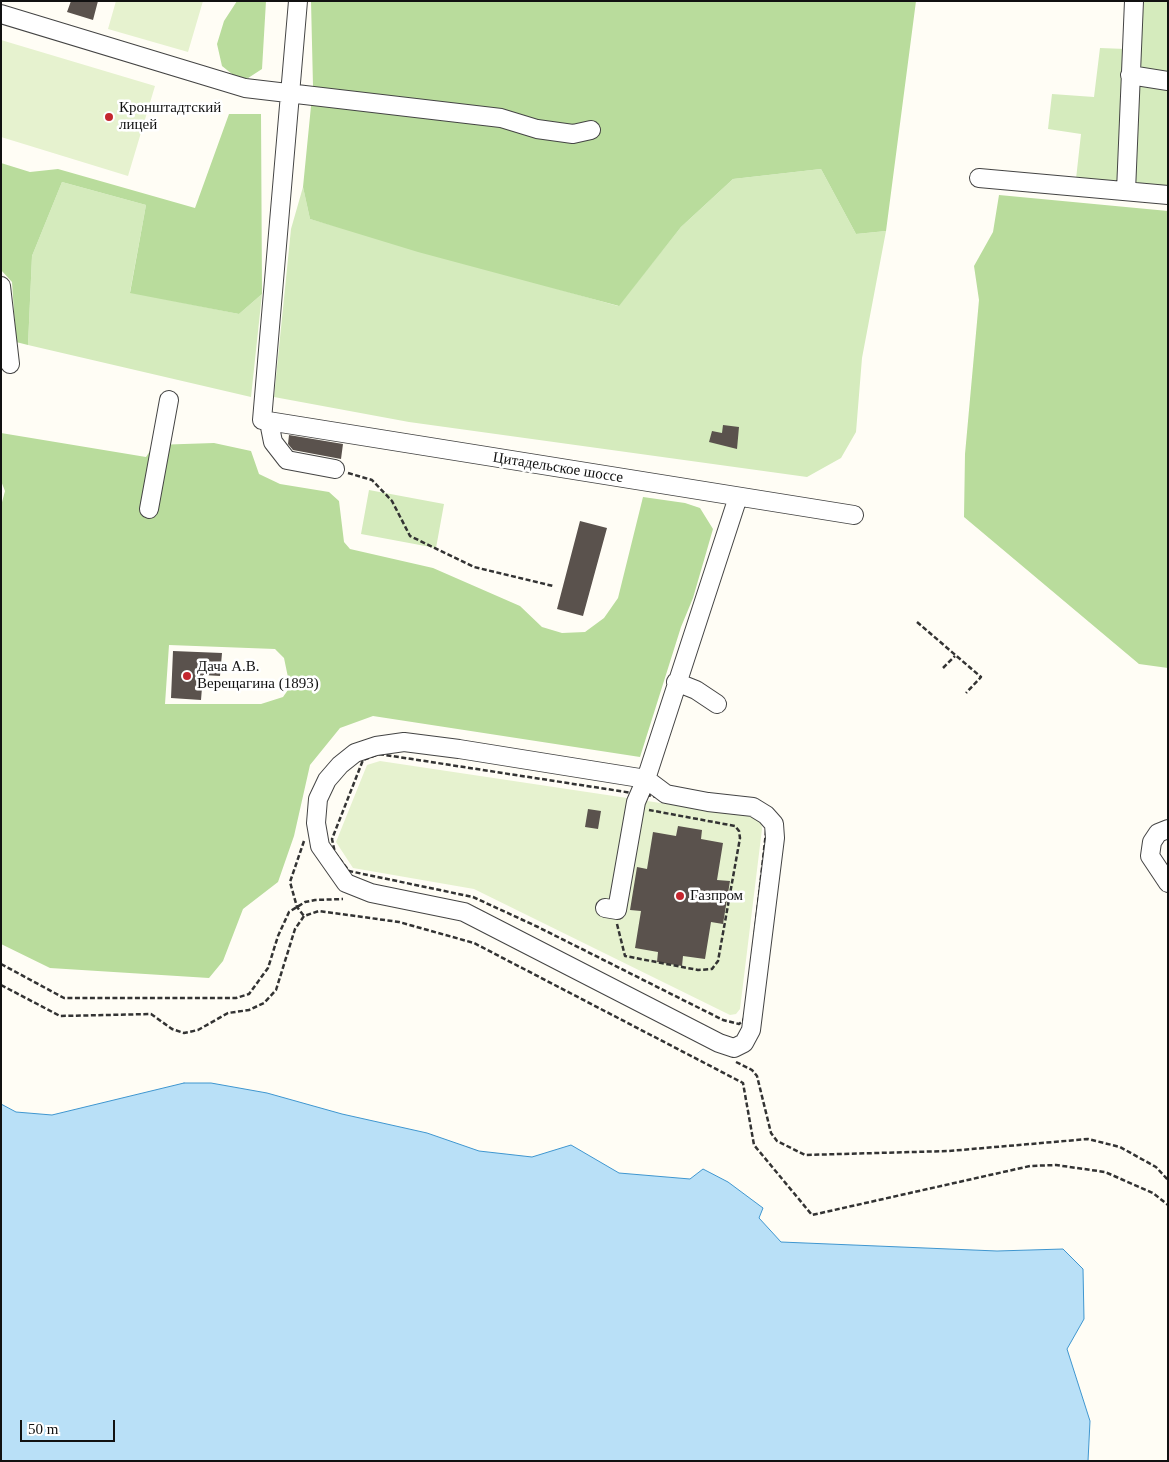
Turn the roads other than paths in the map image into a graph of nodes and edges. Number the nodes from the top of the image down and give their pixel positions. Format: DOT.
graph roads {
  1 [pos="298,1"];
  2 [pos="1134,1"];
  3 [pos="1,14"];
  4 [pos="1130,76"];
  5 [pos="1168,81"];
  6 [pos="291,95"];
  7 [pos="591,130"];
  8 [pos="979,178"];
  9 [pos="1126,191"];
  10 [pos="1168,195"];
  11 [pos="1,286"];
  12 [pos="10,364"];
  13 [pos="169,400"];
  14 [pos="266,421"];
  15 [pos="335,469"];
  16 [pos="738,496"];
  17 [pos="149,509"];
  18 [pos="854,515"];
  19 [pos="676,682"];
  20 [pos="717,704"];
  21 [pos="640,794"];
  22 [pos="1168,829"];
  23 [pos="1168,883"];
  24 [pos="605,908"];
  1 -- 6 [label="street"];
  2 -- 4 [label="street"];
  3 -- 6 [label="street"];
  4 -- 5 [label="street"];
  4 -- 9 [label="street"];
  6 -- 7 [label="street"];
  6 -- 14 [label="street"];
  8 -- 9 [label="street"];
  9 -- 10 [label="street"];
  11 -- 12 [label="street"];
  13 -- 17 [label="street"];
  14 -- 15 [label="street"];
  14 -- 16 [label="street, Цитадельское шоссе"];
  16 -- 18 [label="street, Цитадельское шоссе"];
  16 -- 19 [label="street"];
  19 -- 20 [label="street"];
  19 -- 21 [label="street"];
  21 -- 21 [label="street"];
  21 -- 24 [label="street"];
  22 -- 23 [label="street"];
}
